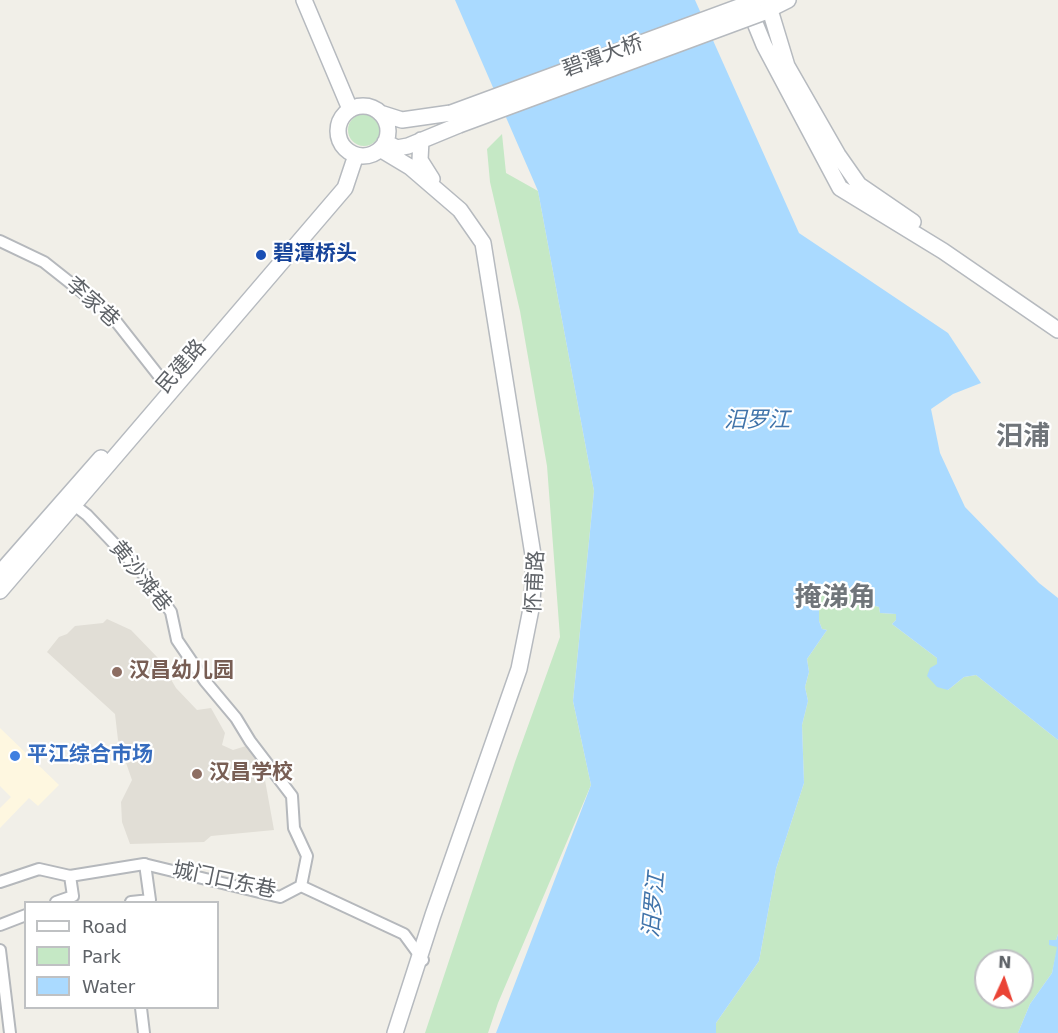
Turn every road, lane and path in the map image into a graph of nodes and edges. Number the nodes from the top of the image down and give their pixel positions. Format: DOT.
graph roads {
  1 [pos="304,0"];
  2 [pos="313,0"];
  3 [pos="788,0"];
  4 [pos="760,4"];
  5 [pos="354,108"];
  6 [pos="380,113"];
  7 [pos="455,119"];
  8 [pos="422,140"];
  9 [pos="382,146"];
  10 [pos="352,153"];
  11 [pos="0,241"];
  12 [pos="1058,323"];
  13 [pos="1058,330"];
  14 [pos="166,385"];
  15 [pos="69,501"];
  16 [pos="0,573"];
  17 [pos="0,591"];
  18 [pos="145,864"];
  19 [pos="70,876"];
  20 [pos="0,882"];
  21 [pos="301,886"];
  22 [pos="61,901"];
  23 [pos="144,901"];
  24 [pos="24,916"];
  25 [pos="0,925"];
  26 [pos="0,950"];
  27 [pos="423,961"];
  28 [pos="141,1009"];
  29 [pos="10,1033"];
  30 [pos="144,1033"];
  31 [pos="395,1033"];
  32 [pos="401,1033"];
  1 -- 5 [label="main road"];
  2 -- 5 [label="main road"];
  3 -- 4 [label="main road, 碧潭大桥"];
  4 -- 7 [label="main road, 碧潭大桥, bridge"];
  4 -- 12 [label="main road"];
  4 -- 13 [label="main road"];
  5 -- 6 [label="main road"];
  5 -- 10 [label="main road"];
  6 -- 7 [label="main road"];
  6 -- 9 [label="main road"];
  7 -- 8 [label="main road"];
  8 -- 9 [label="main road"];
  8 -- 27 [label="main road, 怀甫路"];
  9 -- 10 [label="main road"];
  9 -- 27 [label="main road"];
  10 -- 14 [label="main road, 民建路"];
  10 -- 15 [label="main road"];
  11 -- 14 [label="street, 李家巷"];
  14 -- 15 [label="main road, 民建路"];
  15 -- 16 [label="main road, 民建路"];
  15 -- 17 [label="main road"];
  15 -- 21 [label="street, 黄沙滩巷"];
  18 -- 19 [label="street, 城门口东巷"];
  18 -- 21 [label="street, 城门口东巷"];
  18 -- 23 [label="street"];
  19 -- 20 [label="street, 城门口东巷"];
  19 -- 22 [label="street"];
  21 -- 27 [label="street, 城门口东巷"];
  24 -- 25 [label="street"];
  26 -- 29 [label="street"];
  27 -- 31 [label="main road"];
  27 -- 32 [label="main road, 怀甫路"];
  28 -- 30 [label="street"];
}
